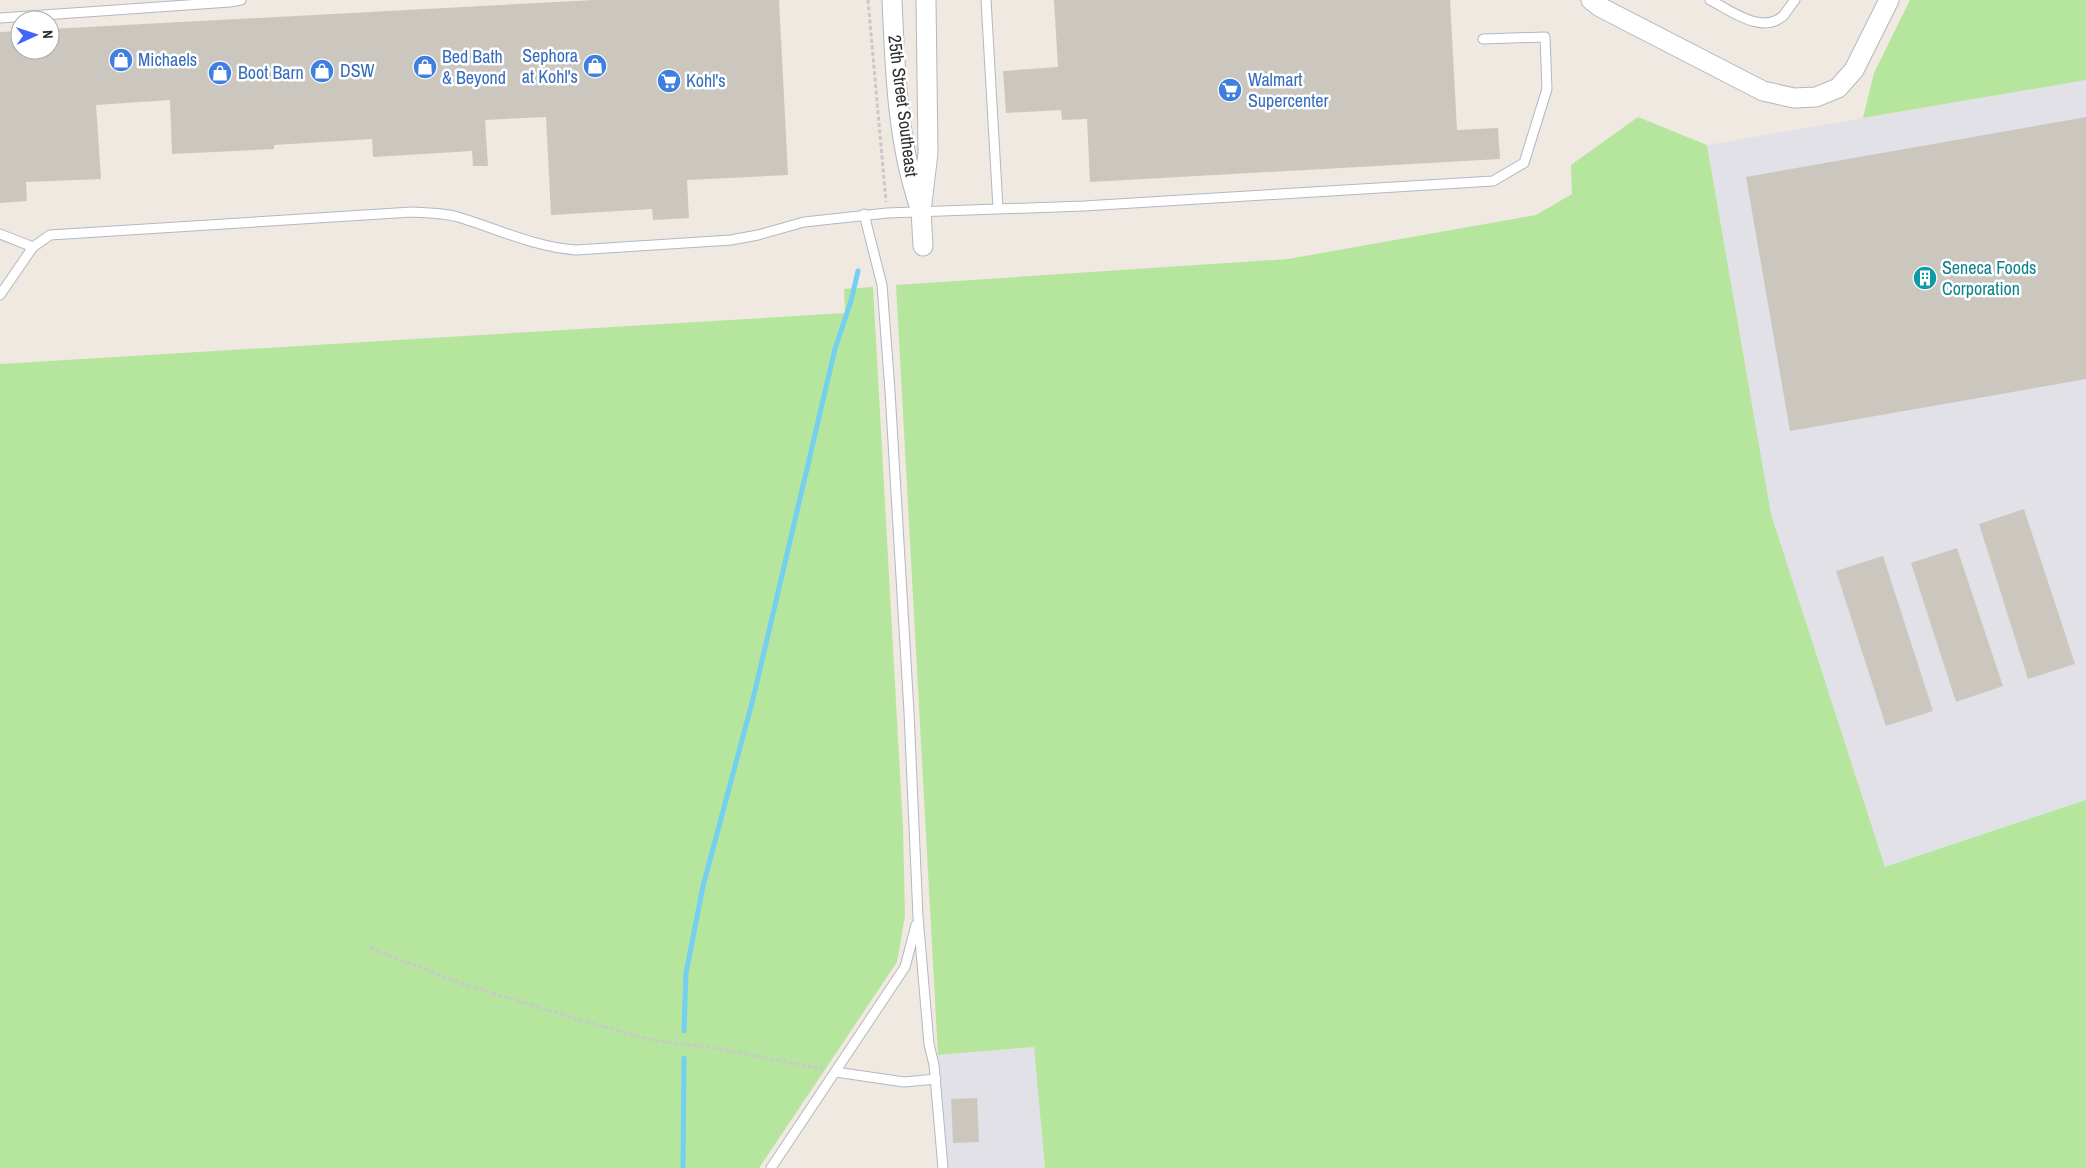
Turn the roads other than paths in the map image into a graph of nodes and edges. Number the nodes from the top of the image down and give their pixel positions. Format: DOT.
graph roads {
  1 [pos="241,0"];
  2 [pos="892,0"];
  3 [pos="926,0"];
  4 [pos="986,0"];
  5 [pos="1591,0"];
  6 [pos="1710,0"];
  7 [pos="1795,0"];
  8 [pos="1889,0"];
  9 [pos="0,18"];
  10 [pos="1483,39"];
  11 [pos="998,208"];
  12 [pos="921,211"];
  13 [pos="864,214"];
  14 [pos="0,234"];
  15 [pos="923,246"];
  16 [pos="33,247"];
  17 [pos="0,295"];
  18 [pos="918,917"];
  19 [pos="836,1072"];
  20 [pos="936,1079"];
  21 [pos="771,1168"];
  22 [pos="943,1168"];
  1 -- 9 [label="lane"];
  2 -- 12 [label="street, 25th Street Southeast"];
  3 -- 12 [label="street, 25th Street Southeast"];
  4 -- 11 [label="lane"];
  5 -- 8 [label="street"];
  6 -- 7 [label="lane"];
  10 -- 11 [label="lane"];
  11 -- 12 [label="lane"];
  12 -- 13 [label="lane"];
  12 -- 15 [label="street, 25th Street Southeast"];
  13 -- 16 [label="lane"];
  13 -- 18 [label="lane"];
  14 -- 16 [label="lane"];
  16 -- 17 [label="lane"];
  18 -- 19 [label="lane"];
  18 -- 20 [label="lane"];
  19 -- 20 [label="lane"];
  19 -- 21 [label="lane"];
  20 -- 22 [label="lane"];
}
